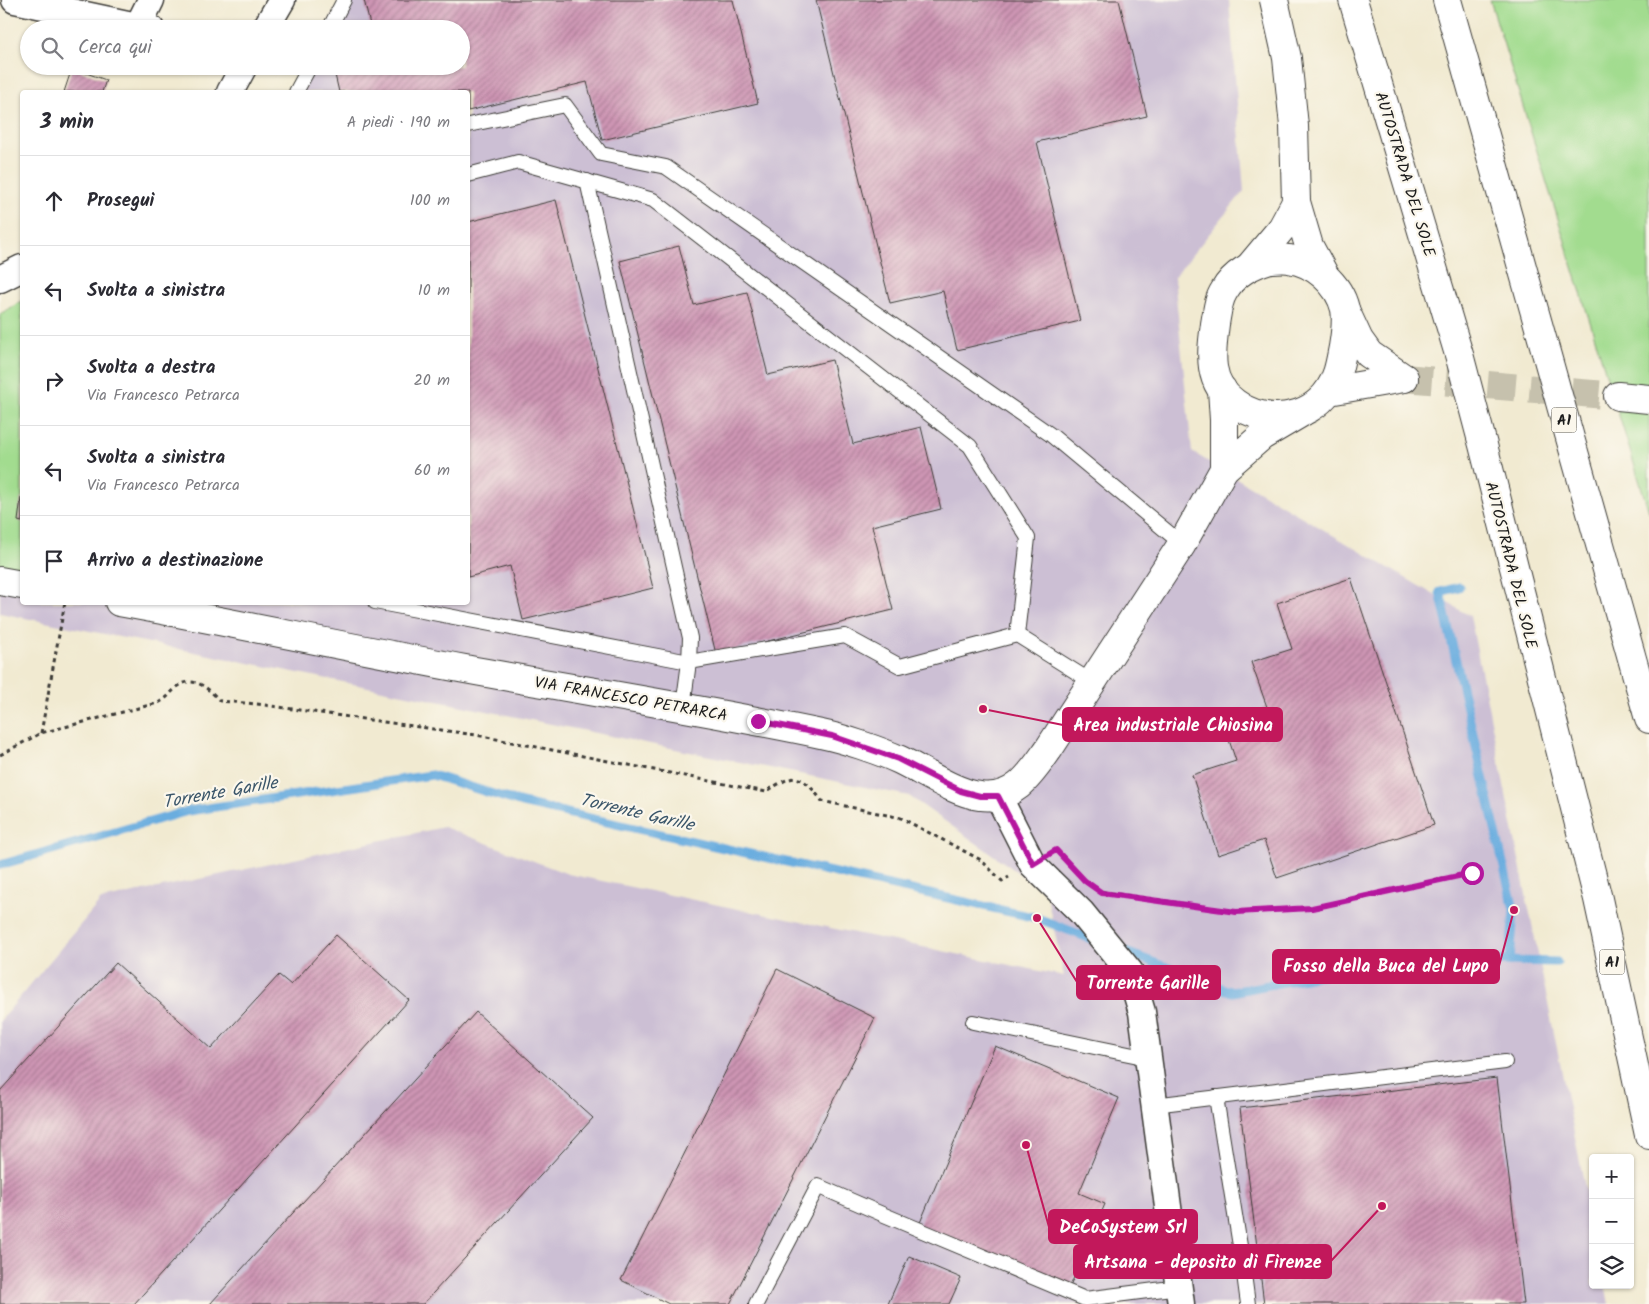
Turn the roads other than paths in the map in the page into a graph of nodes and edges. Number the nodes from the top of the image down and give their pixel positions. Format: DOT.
graph roads {
  1 [pos="151,0"];
  2 [pos="282,0"];
  3 [pos="344,0"];
  4 [pos="1274,0"];
  5 [pos="1353,0"];
  6 [pos="1440,0"];
  7 [pos="1447,0"];
  8 [pos="31,1"];
  9 [pos="114,20"];
  10 [pos="146,20"];
  11 [pos="270,20"];
  12 [pos="334,20"];
  13 [pos="239,75"];
  14 [pos="305,75"];
  15 [pos="231,90"];
  16 [pos="297,90"];
  17 [pos="1481,120"];
  18 [pos="470,125"];
  19 [pos="470,174"];
  20 [pos="587,182"];
  21 [pos="1296,202"];
  22 [pos="1251,265"];
  23 [pos="20,269"];
  24 [pos="1324,274"];
  25 [pos="0,279"];
  26 [pos="1344,309"];
  27 [pos="1222,389"];
  28 [pos="1329,391"];
  29 [pos="1618,396"];
  30 [pos="1649,399"];
  31 [pos="1301,413"];
  32 [pos="1224,469"];
  33 [pos="1182,544"];
  34 [pos="0,581"];
  35 [pos="20,585"];
  36 [pos="133,605"];
  37 [pos="391,605"];
  38 [pos="1017,635"];
  39 [pos="689,662"];
  40 [pos="1092,682"];
  41 [pos="683,707"];
  42 [pos="1649,719"];
  43 [pos="998,796"];
  44 [pos="973,1022"];
  45 [pos="1148,1058"];
  46 [pos="1505,1062"];
  47 [pos="1216,1097"];
  48 [pos="1154,1105"];
  49 [pos="1649,1135"];
  50 [pos="1180,1295"];
  51 [pos="756,1304"];
  52 [pos="1248,1304"];
  1 -- 10 [label="street"];
  2 -- 11 [label="street"];
  3 -- 12 [label="lane"];
  4 -- 21 [label="main road"];
  5 -- 49 [label="main road, AUTOSTRADA DEL SOLE / A1"];
  6 -- 17 [label="main road, A1"];
  7 -- 17 [label="main road, A1"];
  8 -- 9 [label="street"];
  13 -- 15 [label="street"];
  14 -- 16 [label="lane"];
  17 -- 42 [label="main road, A1"];
  18 -- 33 [label="lane"];
  19 -- 20 [label="lane"];
  20 -- 38 [label="lane"];
  20 -- 39 [label="lane"];
  21 -- 22 [label="main road"];
  21 -- 24 [label="main road"];
  22 -- 24 [label="main road"];
  22 -- 27 [label="main road"];
  23 -- 25 [label="street"];
  24 -- 26 [label="main road"];
  26 -- 28 [label="main road"];
  26 -- 28 [label="main road"];
  27 -- 31 [label="main road"];
  27 -- 32 [label="main road"];
  28 -- 31 [label="main road"];
  29 -- 30 [label="main road"];
  31 -- 32 [label="main road"];
  32 -- 33 [label="main road"];
  33 -- 40 [label="main road"];
  34 -- 35 [label="main road"];
  36 -- 41 [label="main road, VIA FRANCESCO PETRARCA"];
  37 -- 39 [label="lane"];
  38 -- 39 [label="lane"];
  38 -- 40 [label="lane"];
  39 -- 41 [label="lane"];
  40 -- 43 [label="main road"];
  41 -- 43 [label="main road, VIA FRANCESCO PETRARCA"];
  43 -- 45 [label="street"];
  44 -- 45 [label="lane"];
  45 -- 48 [label="street"];
  46 -- 47 [label="lane"];
  47 -- 48 [label="lane"];
  47 -- 52 [label="lane"];
  48 -- 50 [label="street"];
  50 -- 51 [label="lane"];
}
